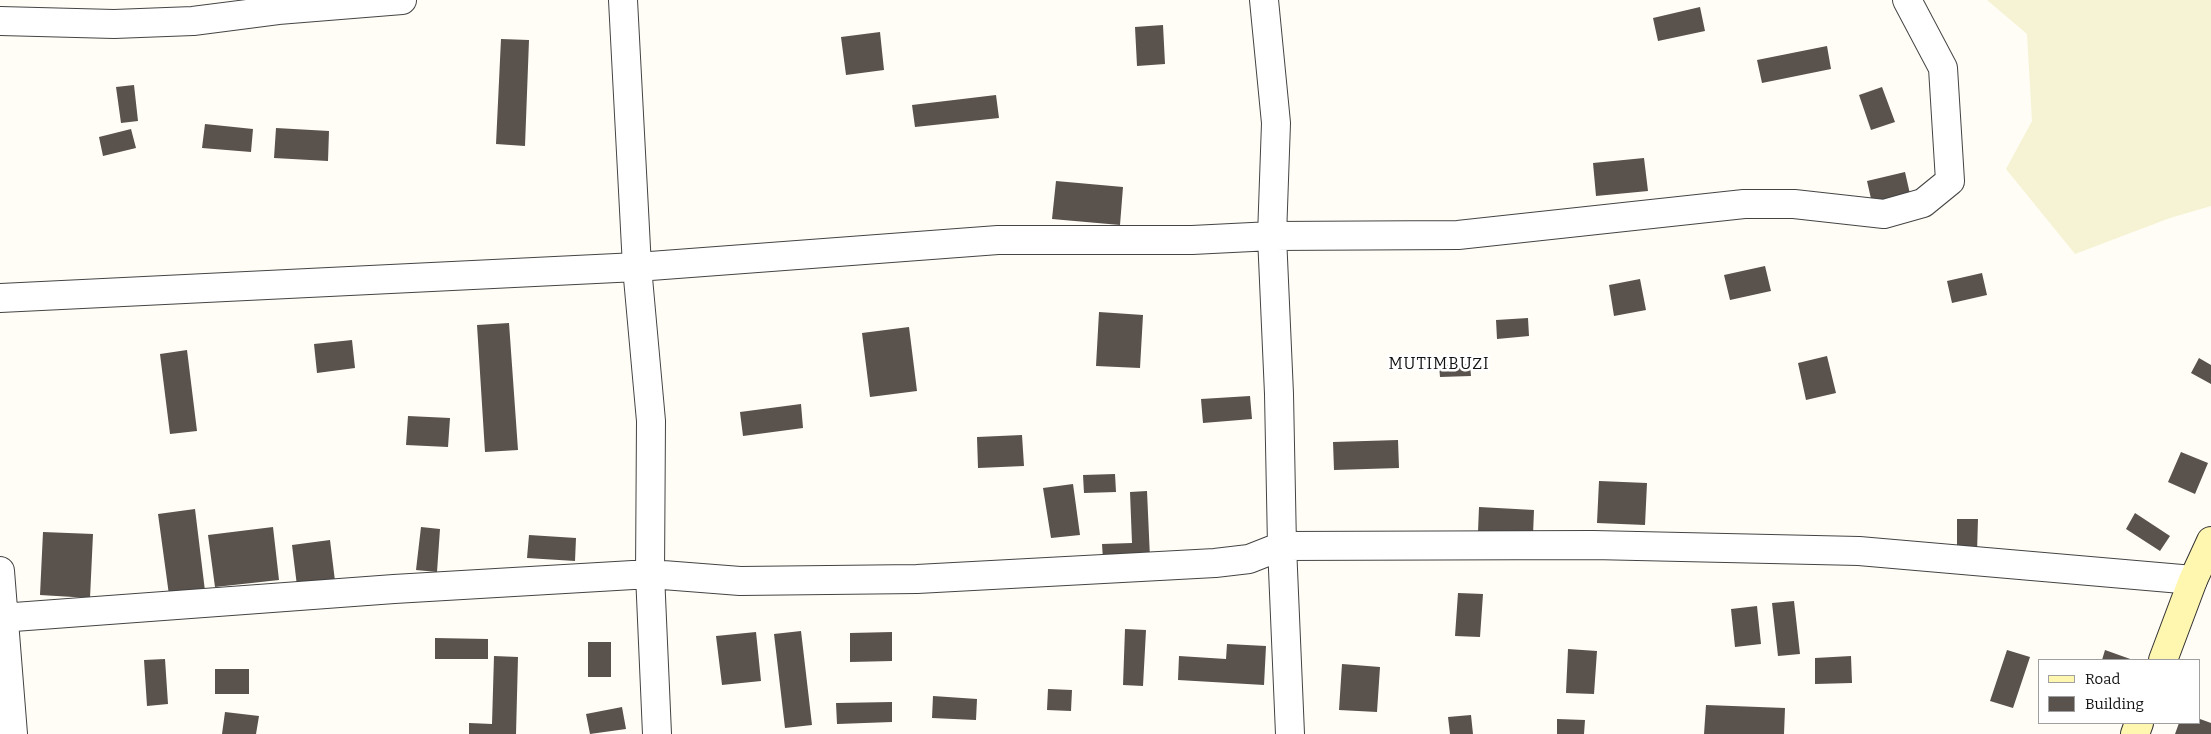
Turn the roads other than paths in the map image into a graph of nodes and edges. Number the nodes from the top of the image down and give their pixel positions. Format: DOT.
graph roads {
  1 [pos="402,0"];
  2 [pos="623,0"];
  3 [pos="1264,0"];
  4 [pos="1907,0"];
  5 [pos="0,21"];
  6 [pos="1272,236"];
  7 [pos="637,266"];
  8 [pos="0,298"];
  9 [pos="2211,541"];
  10 [pos="1282,546"];
  11 [pos="0,571"];
  12 [pos="650,574"];
  13 [pos="2193,580"];
  14 [pos="1,617"];
  15 [pos="2163,659"];
  16 [pos="13,734"];
  17 [pos="657,734"];
  18 [pos="1290,734"];
  1 -- 5 [label="street"];
  2 -- 7 [label="street"];
  3 -- 6 [label="street"];
  4 -- 6 [label="street"];
  6 -- 7 [label="street"];
  6 -- 10 [label="street"];
  7 -- 8 [label="street"];
  7 -- 12 [label="street"];
  9 -- 13 [label="street"];
  10 -- 12 [label="street"];
  10 -- 13 [label="street"];
  10 -- 18 [label="street"];
  11 -- 14 [label="street"];
  12 -- 14 [label="street"];
  12 -- 17 [label="street"];
  13 -- 15 [label="street"];
  14 -- 16 [label="street"];
}
